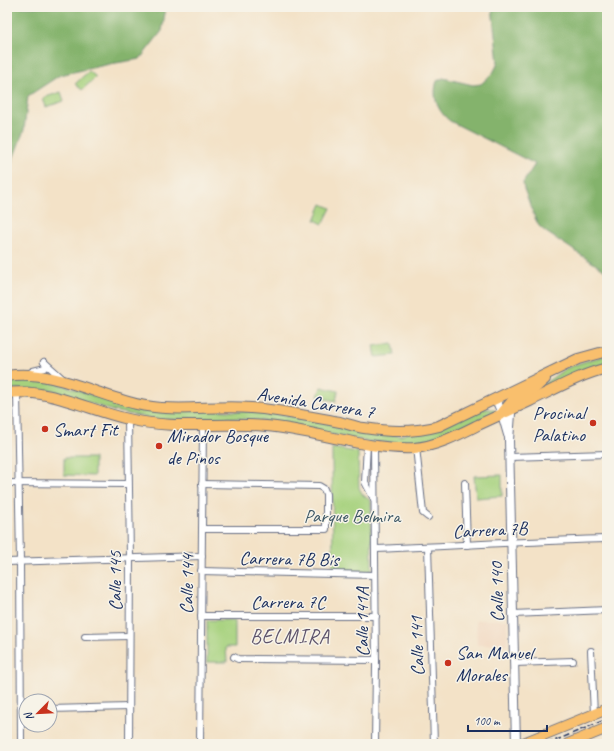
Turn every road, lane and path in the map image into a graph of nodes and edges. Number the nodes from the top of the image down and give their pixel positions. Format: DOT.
graph roads {
  1 [pos="607,351"];
  2 [pos="607,368"];
  3 [pos="551,372"];
  4 [pos="26,375"];
  5 [pos="7,376"];
  6 [pos="65,382"];
  7 [pos="12,392"];
  8 [pos="500,397"];
  9 [pos="507,410"];
  10 [pos="128,419"];
  11 [pos="203,424"];
  12 [pos="370,446"];
  13 [pos="416,448"];
  14 [pos="607,454"];
  15 [pos="510,457"];
  16 [pos="7,483"];
  17 [pos="19,483"];
  18 [pos="465,483"];
  19 [pos="128,484"];
  20 [pos="202,484"];
  21 [pos="375,500"];
  22 [pos="428,517"];
  23 [pos="202,529"];
  24 [pos="607,539"];
  25 [pos="512,542"];
  26 [pos="467,545"];
  27 [pos="428,547"];
  28 [pos="375,549"];
  29 [pos="202,556"];
  30 [pos="130,558"];
  31 [pos="20,561"];
  32 [pos="7,562"];
  33 [pos="201,571"];
  34 [pos="375,575"];
  35 [pos="607,610"];
  36 [pos="513,614"];
  37 [pos="201,616"];
  38 [pos="376,616"];
  39 [pos="129,636"];
  40 [pos="85,637"];
  41 [pos="591,651"];
  42 [pos="234,657"];
  43 [pos="376,660"];
  44 [pos="573,661"];
  45 [pos="514,663"];
  46 [pos="23,693"];
  47 [pos="129,707"];
  48 [pos="58,709"];
  49 [pos="607,709"];
  50 [pos="594,714"];
  51 [pos="607,728"];
  52 [pos="21,733"];
  53 [pos="20,744"];
  54 [pos="129,744"];
  55 [pos="200,744"];
  56 [pos="375,744"];
  57 [pos="434,744"];
  58 [pos="516,744"];
  59 [pos="521,744"];
  60 [pos="568,744"];
  1 -- 3 [label="main road, Avenida Carrera 7"];
  2 -- 9 [label="main road, Avenida Carrera 7"];
  3 -- 8 [label="main road, Avenida Carrera 7"];
  3 -- 9 [label="main road"];
  4 -- 5 [label="main road, Avenida Carrera 7"];
  4 -- 6 [label="main road, Avenida Carrera 7"];
  4 -- 6 [label="street"];
  6 -- 8 [label="main road, Avenida Carrera 7"];
  7 -- 10 [label="main road, Avenida Carrera 7"];
  7 -- 17 [label="street"];
  8 -- 9 [label="street, Calle 140"];
  9 -- 13 [label="main road, Avenida Carrera 7"];
  9 -- 15 [label="street, Calle 140"];
  10 -- 11 [label="main road, Avenida Carrera 7"];
  10 -- 19 [label="street, Calle 145"];
  11 -- 12 [label="main road, Avenida Carrera 7"];
  11 -- 20 [label="street, Calle 144"];
  12 -- 13 [label="main road, Avenida Carrera 7"];
  12 -- 21 [label="street, Calle 141A"];
  12 -- 21 [label="street, Calle 141A"];
  13 -- 22 [label="street"];
  14 -- 15 [label="street"];
  15 -- 25 [label="street, Calle 140"];
  16 -- 17 [label="street"];
  17 -- 19 [label="street"];
  17 -- 31 [label="street"];
  18 -- 26 [label="street"];
  19 -- 30 [label="street, Calle 145"];
  20 -- 23 [label="street, Calle 144"];
  20 -- 23 [label="street"];
  21 -- 28 [label="street, Calle 141A"];
  23 -- 29 [label="street, Calle 144"];
  24 -- 25 [label="street, Carrera 7B"];
  25 -- 26 [label="street, Carrera 7B"];
  25 -- 36 [label="street, Calle 140"];
  26 -- 27 [label="street, Carrera 7B"];
  27 -- 28 [label="street, Carrera 7B"];
  27 -- 57 [label="street, Calle 141"];
  28 -- 34 [label="street, Calle 141A"];
  29 -- 30 [label="street"];
  29 -- 33 [label="street, Calle 144"];
  30 -- 31 [label="street"];
  30 -- 39 [label="street, Calle 145"];
  31 -- 32 [label="street"];
  31 -- 46 [label="street"];
  33 -- 34 [label="street, Carrera 7B Bis"];
  33 -- 37 [label="street, Calle 144"];
  34 -- 38 [label="street, Calle 141A"];
  35 -- 36 [label="street"];
  36 -- 45 [label="street, Calle 140"];
  37 -- 38 [label="street, Carrera 7C"];
  37 -- 55 [label="street, Calle 144"];
  38 -- 43 [label="street, Calle 141A"];
  39 -- 40 [label="street"];
  39 -- 47 [label="street, Calle 145"];
  41 -- 50 [label="street"];
  42 -- 43 [label="street"];
  43 -- 56 [label="street, Calle 141A"];
  44 -- 45 [label="street"];
  45 -- 58 [label="street, Calle 140"];
  47 -- 48 [label="street"];
  47 -- 54 [label="street, Calle 145"];
  49 -- 50 [label="main road"];
  50 -- 59 [label="main road"];
  51 -- 60 [label="main road"];
  52 -- 53 [label="street"];
}
